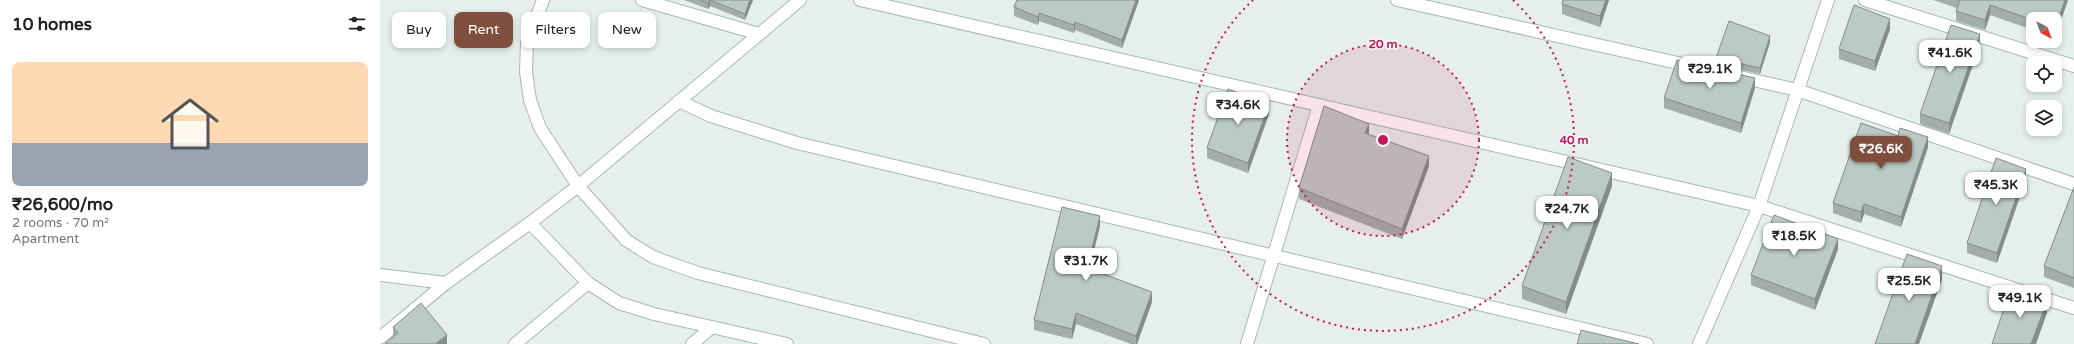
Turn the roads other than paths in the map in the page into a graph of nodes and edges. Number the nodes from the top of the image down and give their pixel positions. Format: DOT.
graph roads {
  1 [pos="543,0"];
  2 [pos="642,0"];
  3 [pos="800,0"];
  4 [pos="860,0"];
  5 [pos="1397,0"];
  6 [pos="1828,0"];
  7 [pos="1865,0"];
  8 [pos="760,34"];
  9 [pos="2074,66"];
  10 [pos="1705,69"];
  11 [pos="1728,74"];
  12 [pos="1797,90"];
  13 [pos="679,101"];
  14 [pos="1319,105"];
  15 [pos="2074,184"];
  16 [pos="578,186"];
  17 [pos="1759,206"];
  18 [pos="530,224"];
  19 [pos="1273,257"];
  20 [pos="380,275"];
  21 [pos="446,283"];
  22 [pos="588,283"];
  23 [pos="2074,308"];
  24 [pos="712,327"];
  25 [pos="380,338"];
  26 [pos="515,344"];
  27 [pos="692,344"];
  28 [pos="787,344"];
  29 [pos="984,344"];
  30 [pos="1247,344"];
  31 [pos="1648,344"];
  32 [pos="1699,344"];
  1 -- 16 [label="street"];
  2 -- 8 [label="street"];
  3 -- 8 [label="street"];
  4 -- 14 [label="street"];
  5 -- 10 [label="street"];
  6 -- 12 [label="street"];
  7 -- 9 [label="street"];
  8 -- 13 [label="street"];
  11 -- 12 [label="street"];
  12 -- 15 [label="street"];
  12 -- 17 [label="street"];
  13 -- 16 [label="street"];
  13 -- 19 [label="street"];
  14 -- 17 [label="street"];
  14 -- 19 [label="street"];
  16 -- 18 [label="street"];
  16 -- 29 [label="street"];
  17 -- 23 [label="street"];
  17 -- 32 [label="street"];
  18 -- 21 [label="street"];
  18 -- 22 [label="street"];
  19 -- 30 [label="street"];
  19 -- 31 [label="street"];
  20 -- 21 [label="street"];
  21 -- 25 [label="street"];
  22 -- 24 [label="street"];
  22 -- 26 [label="street"];
  24 -- 27 [label="street"];
  24 -- 28 [label="street"];
}
